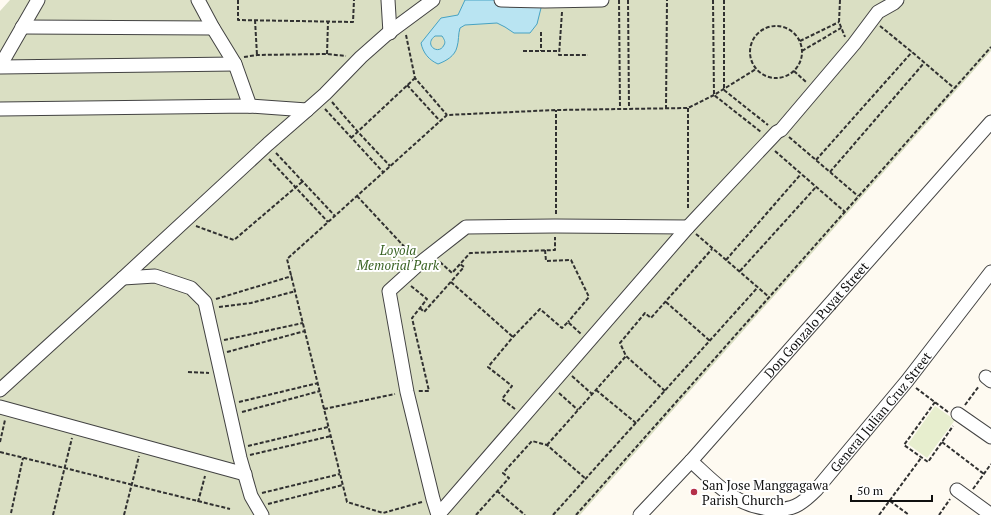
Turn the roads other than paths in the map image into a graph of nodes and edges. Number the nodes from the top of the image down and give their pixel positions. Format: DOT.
graph roads {
  1 [pos="38,0"];
  2 [pos="198,0"];
  3 [pos="388,0"];
  4 [pos="433,0"];
  5 [pos="501,0"];
  6 [pos="602,0"];
  7 [pos="562,1"];
  8 [pos="893,1"];
  9 [pos="876,11"];
  10 [pos="22,27"];
  11 [pos="213,28"];
  12 [pos="390,33"];
  13 [pos="233,61"];
  14 [pos="0,67"];
  15 [pos="250,106"];
  16 [pos="0,109"];
  17 [pos="307,110"];
  18 [pos="991,122"];
  19 [pos="688,227"];
  20 [pos="991,272"];
  21 [pos="123,278"];
  22 [pos="0,390"];
  23 [pos="4,408"];
  24 [pos="959,415"];
  25 [pos="991,437"];
  26 [pos="691,461"];
  27 [pos="245,474"];
  28 [pos="962,494"];
  29 [pos="257,506"];
  30 [pos="748,511"];
  31 [pos="791,511"];
  32 [pos="990,514"];
  33 [pos="438,515"];
  34 [pos="640,515"];
  1 -- 10 [label="street"];
  2 -- 11 [label="street"];
  3 -- 12 [label="street"];
  4 -- 12 [label="street"];
  5 -- 7 [label="street"];
  6 -- 7 [label="street"];
  8 -- 9 [label="street"];
  9 -- 19 [label="street"];
  10 -- 11 [label="street"];
  10 -- 14 [label="street"];
  11 -- 13 [label="street"];
  12 -- 17 [label="street"];
  13 -- 14 [label="street"];
  13 -- 15 [label="street"];
  15 -- 16 [label="street"];
  15 -- 17 [label="street"];
  17 -- 21 [label="street"];
  18 -- 26 [label="street, Don Gonzalo Puyat Street"];
  19 -- 33 [label="street"];
  19 -- 33 [label="street"];
  20 -- 31 [label="street, General Julian Cruz Street"];
  21 -- 22 [label="street"];
  21 -- 27 [label="street"];
  23 -- 27 [label="street"];
  24 -- 25 [label="street"];
  26 -- 30 [label="street, General Julian Cruz Street"];
  26 -- 34 [label="street, Don Gonzalo Puyat Street"];
  27 -- 29 [label="street"];
  28 -- 32 [label="street"];
  30 -- 31 [label="street, General Julian Cruz Street"];
}
